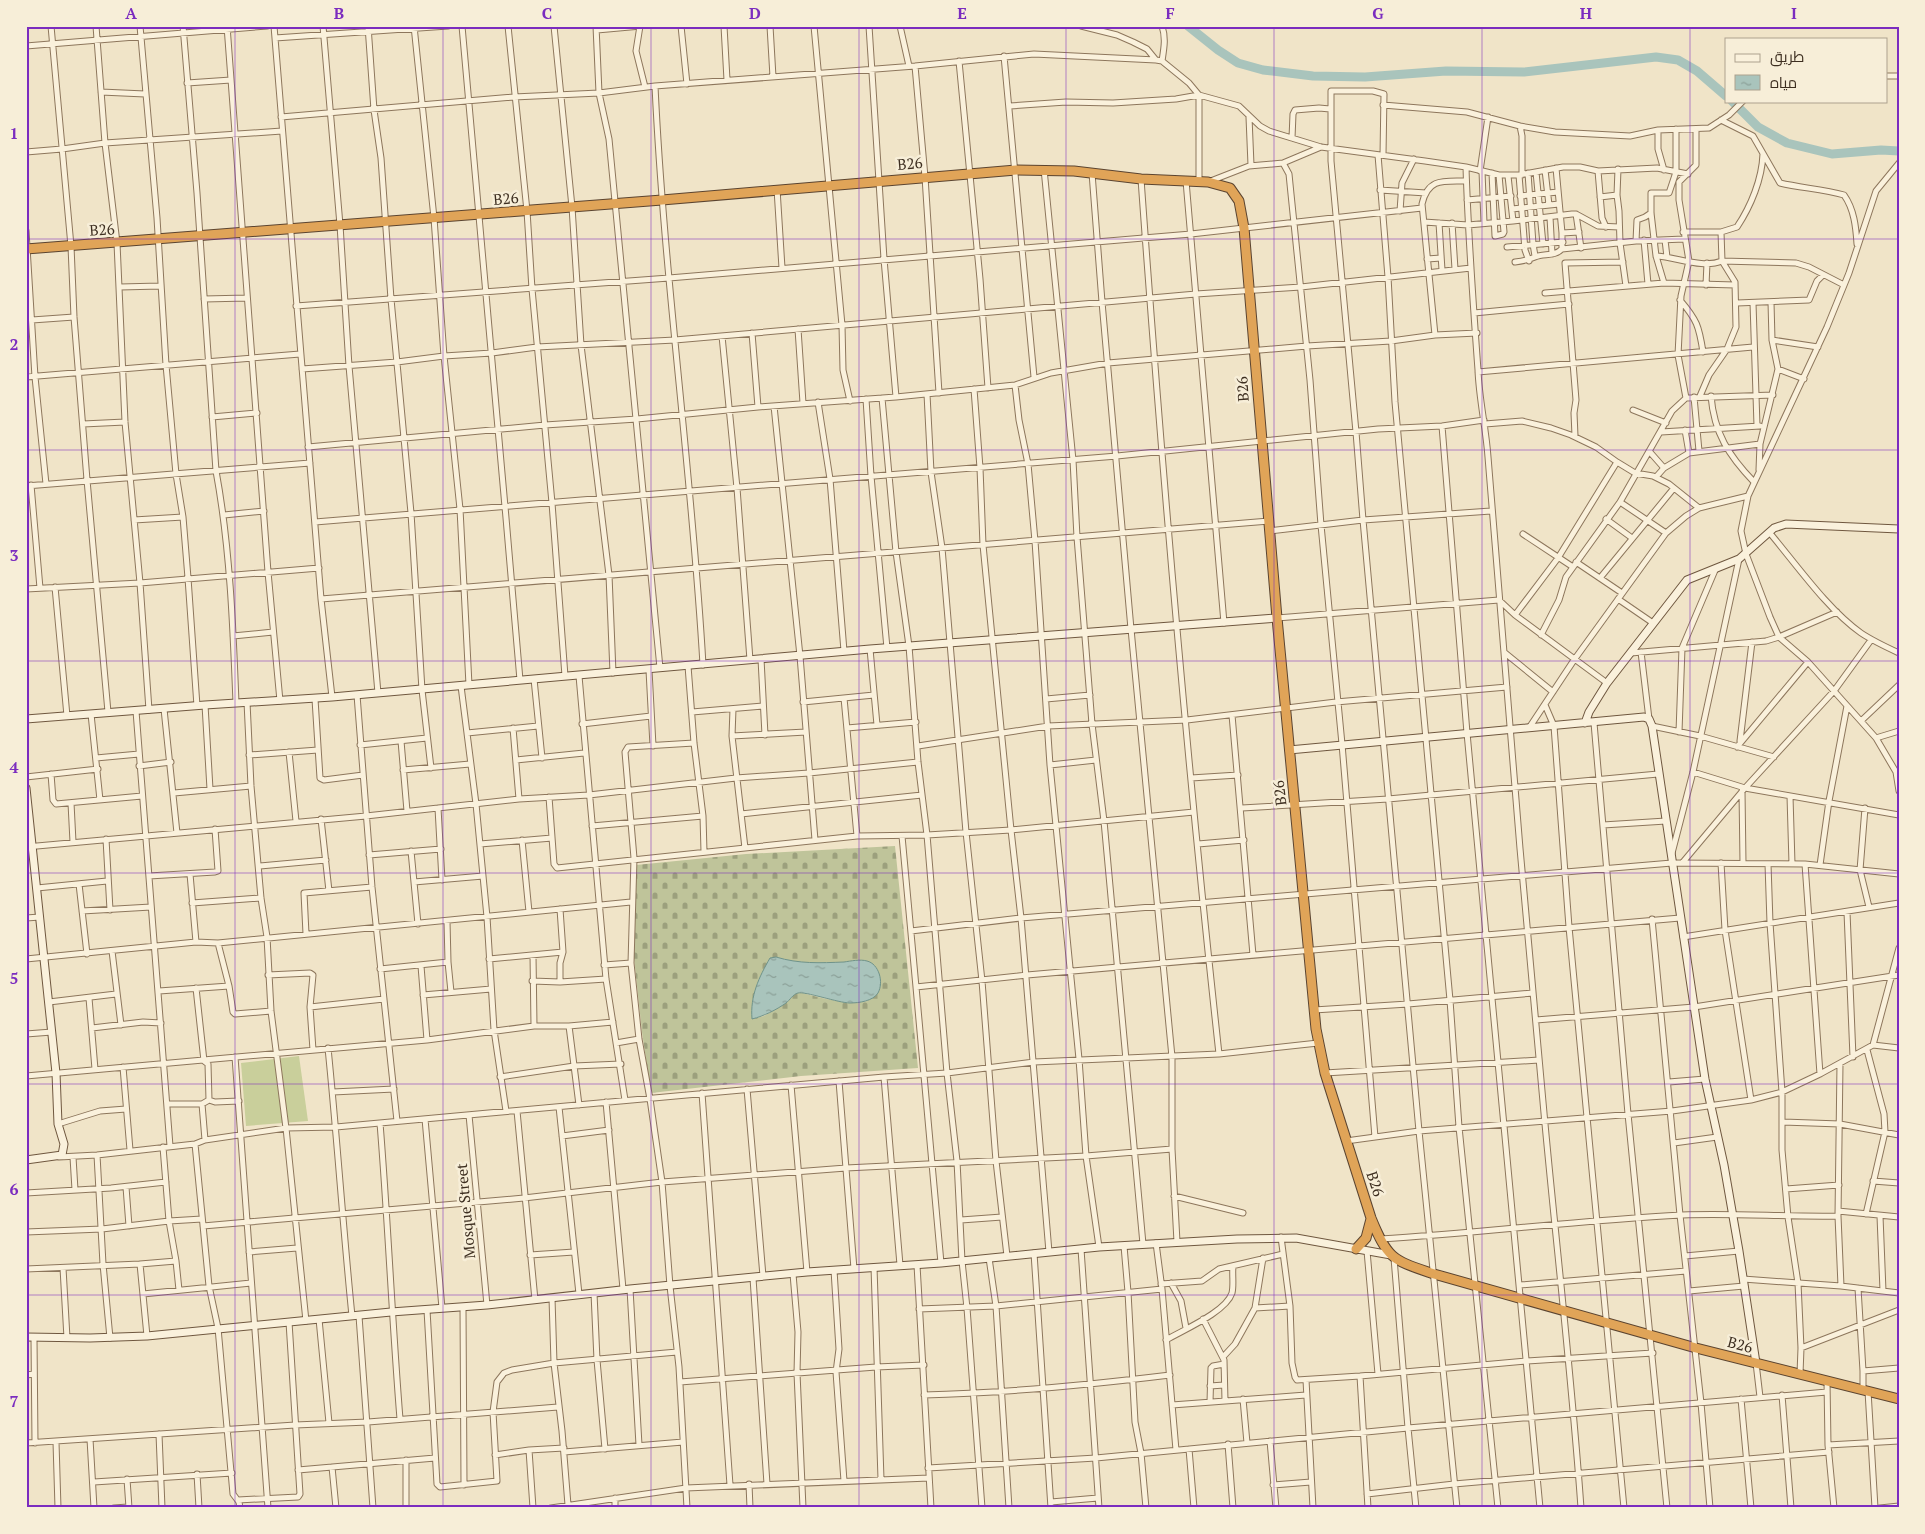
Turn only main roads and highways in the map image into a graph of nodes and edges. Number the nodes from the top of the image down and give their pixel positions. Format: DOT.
graph roads {
  1 [pos="27,249"];
  2 [pos="1371,1218"];
  3 [pos="1356,1249"];
  4 [pos="1899,1399"];
  1 -- 2 [label="highway, B26"];
  2 -- 3 [label="highway"];
  2 -- 4 [label="highway, B26"];
}
